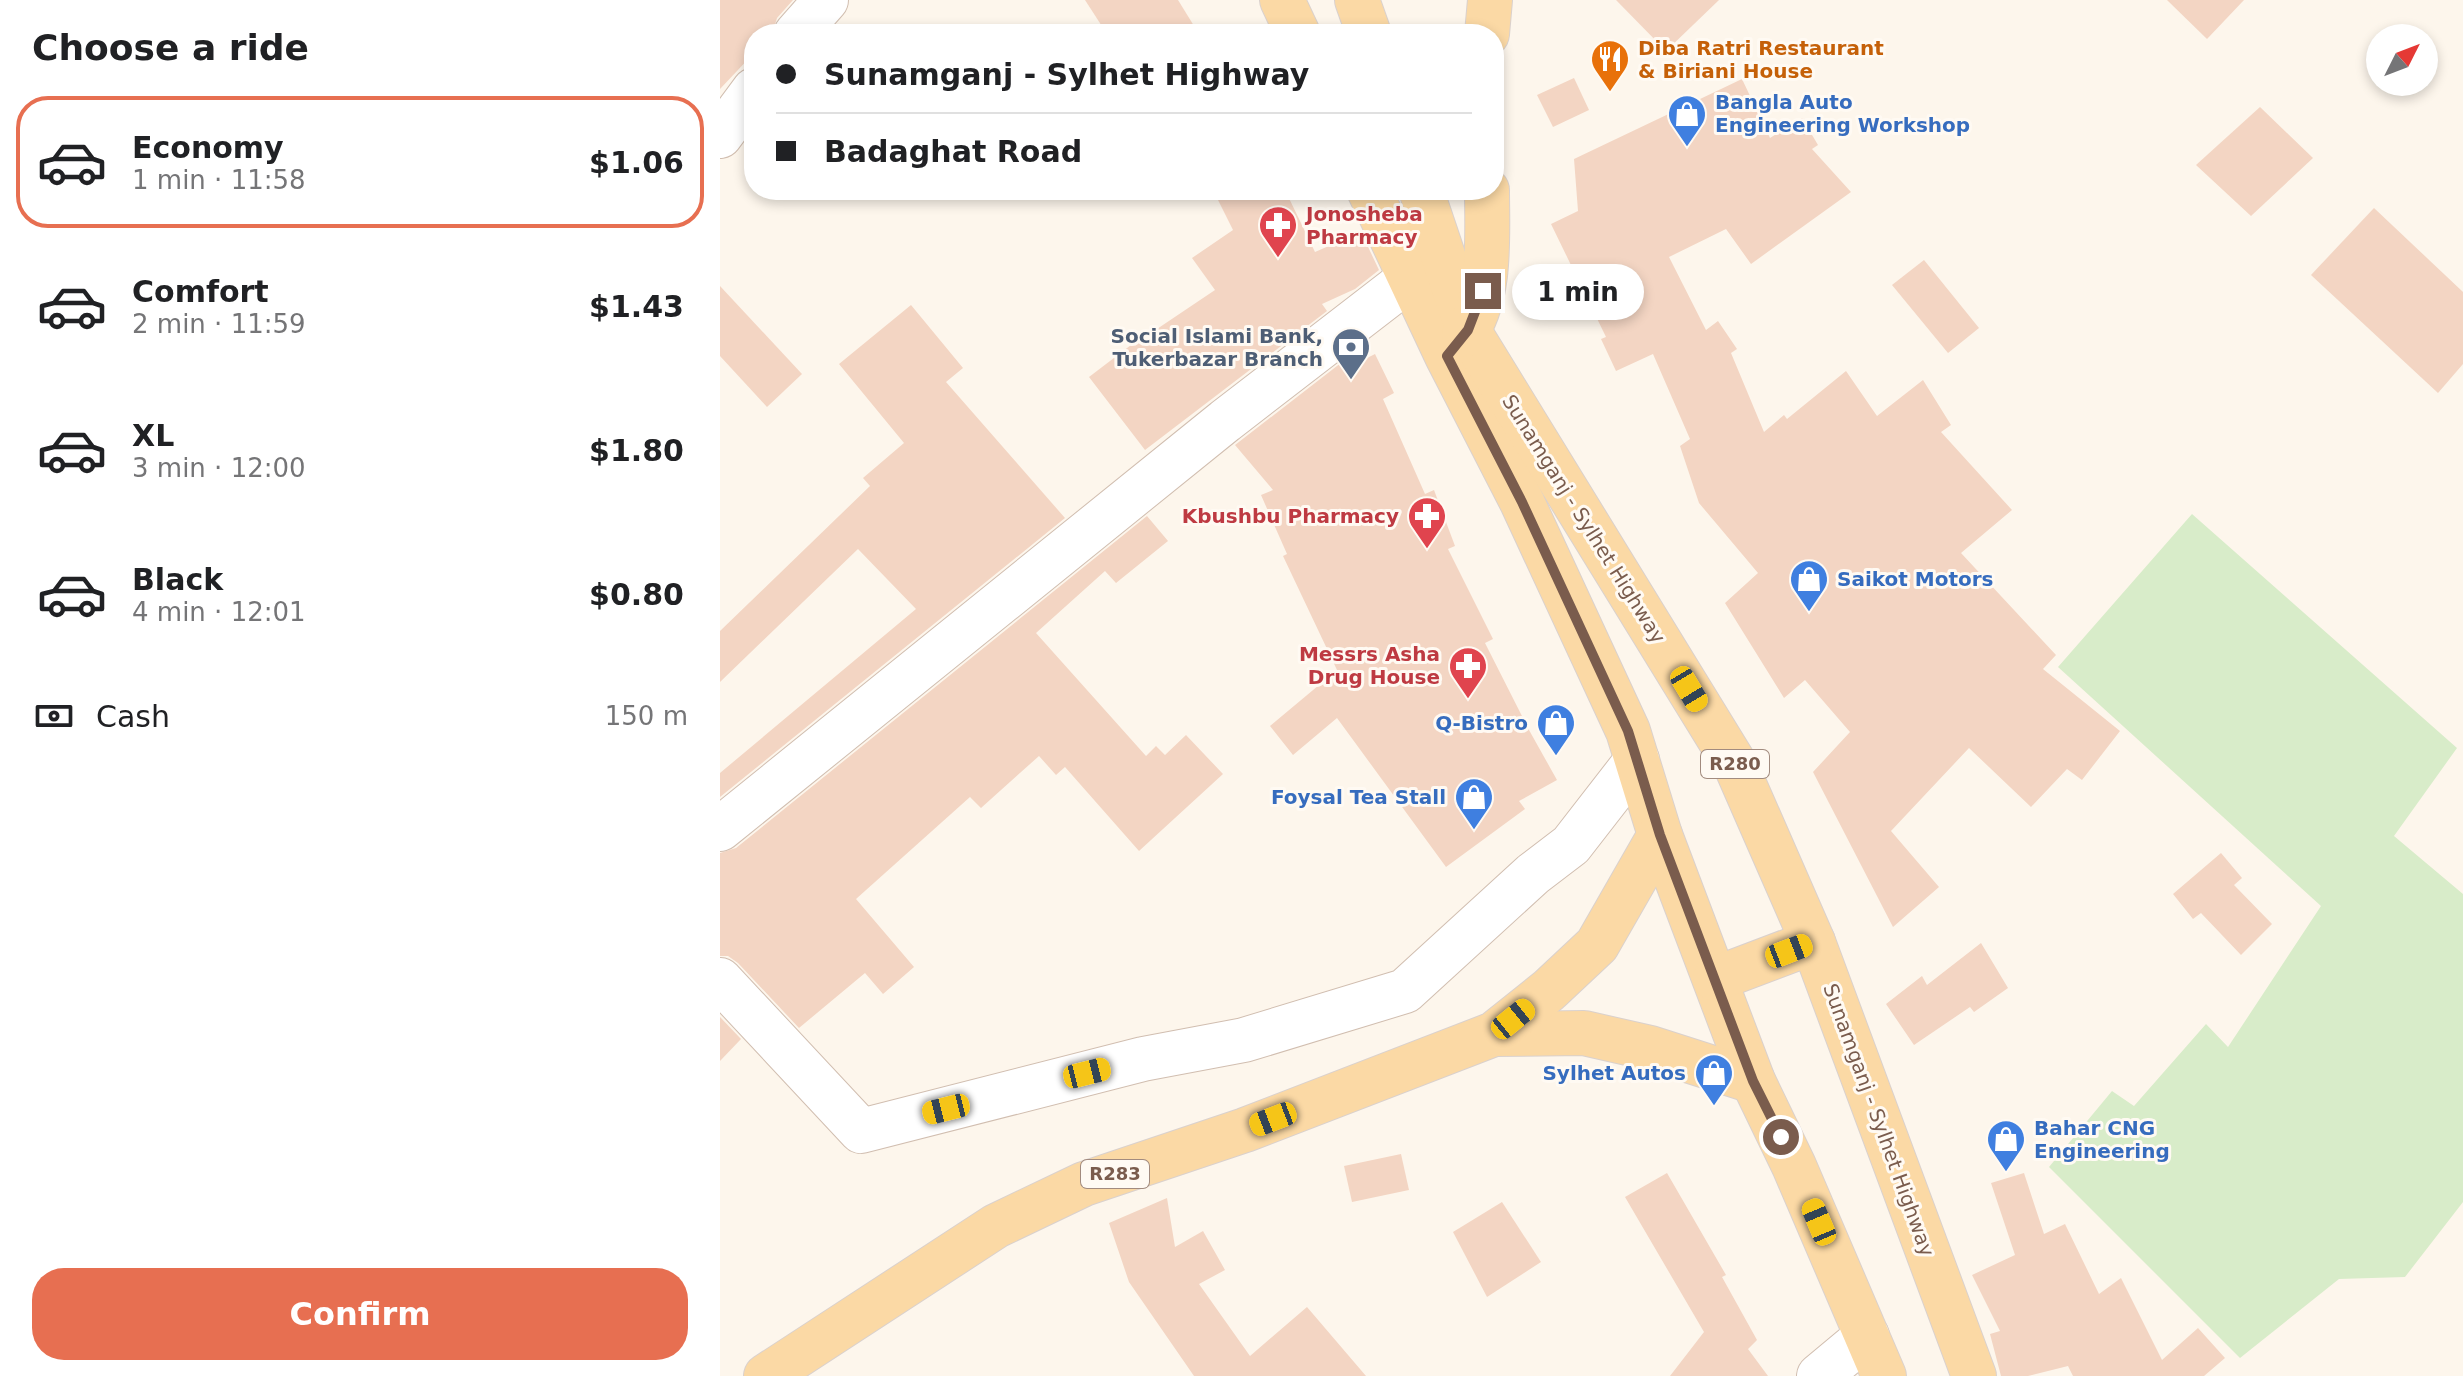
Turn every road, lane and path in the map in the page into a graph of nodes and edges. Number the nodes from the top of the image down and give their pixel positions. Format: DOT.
graph roads {
  1 [pos="826,0"];
  2 [pos="1282,0"];
  3 [pos="1357,0"];
  4 [pos="1490,0"];
  5 [pos="805,24"];
  6 [pos="1293,24"];
  7 [pos="1365,24"];
  8 [pos="1488,24"];
  9 [pos="744,104"];
  10 [pos="720,136"];
  11 [pos="1373,200"];
  12 [pos="1423,200"];
  13 [pos="1487,200"];
  14 [pos="1409,279"];
  15 [pos="1458,343"];
  16 [pos="1637,760"];
  17 [pos="720,829"];
  18 [pos="1660,835"];
  19 [pos="1813,942"];
  20 [pos="1715,979"];
  21 [pos="720,980"];
  22 [pos="1494,1034"];
  23 [pos="1753,1081"];
  24 [pos="1867,1336"];
  25 [pos="766,1376"];
  26 [pos="1819,1376"];
  27 [pos="1884,1376"];
  28 [pos="1974,1376"];
  1 -- 5 [label="street"];
  2 -- 6 [label="main road"];
  3 -- 7 [label="main road"];
  4 -- 8 [label="main road"];
  9 -- 10 [label="street"];
  11 -- 14 [label="main road, Sunamganj - Sylhet Highway / R280"];
  12 -- 15 [label="main road, Sunamganj - Sylhet Highway / R280"];
  13 -- 15 [label="main road"];
  14 -- 15 [label="main road, Sunamganj - Sylhet Highway / R280"];
  14 -- 17 [label="street"];
  15 -- 16 [label="main road, Sunamganj - Sylhet Highway / R280"];
  15 -- 19 [label="main road, Sunamganj - Sylhet Highway / R280"];
  16 -- 18 [label="main road, Sunamganj - Sylhet Highway / R280"];
  16 -- 21 [label="street"];
  18 -- 20 [label="main road, Sunamganj - Sylhet Highway / R280"];
  18 -- 22 [label="main road"];
  19 -- 20 [label="main road"];
  19 -- 28 [label="main road, Sunamganj - Sylhet Highway / R280"];
  20 -- 23 [label="main road, Sunamganj - Sylhet Highway / R280"];
  22 -- 23 [label="main road"];
  22 -- 25 [label="main road, R283"];
  23 -- 24 [label="main road, Sunamganj - Sylhet Highway / R280"];
  24 -- 26 [label="street"];
  24 -- 27 [label="main road, Sunamganj - Sylhet Highway / R280"];
}
